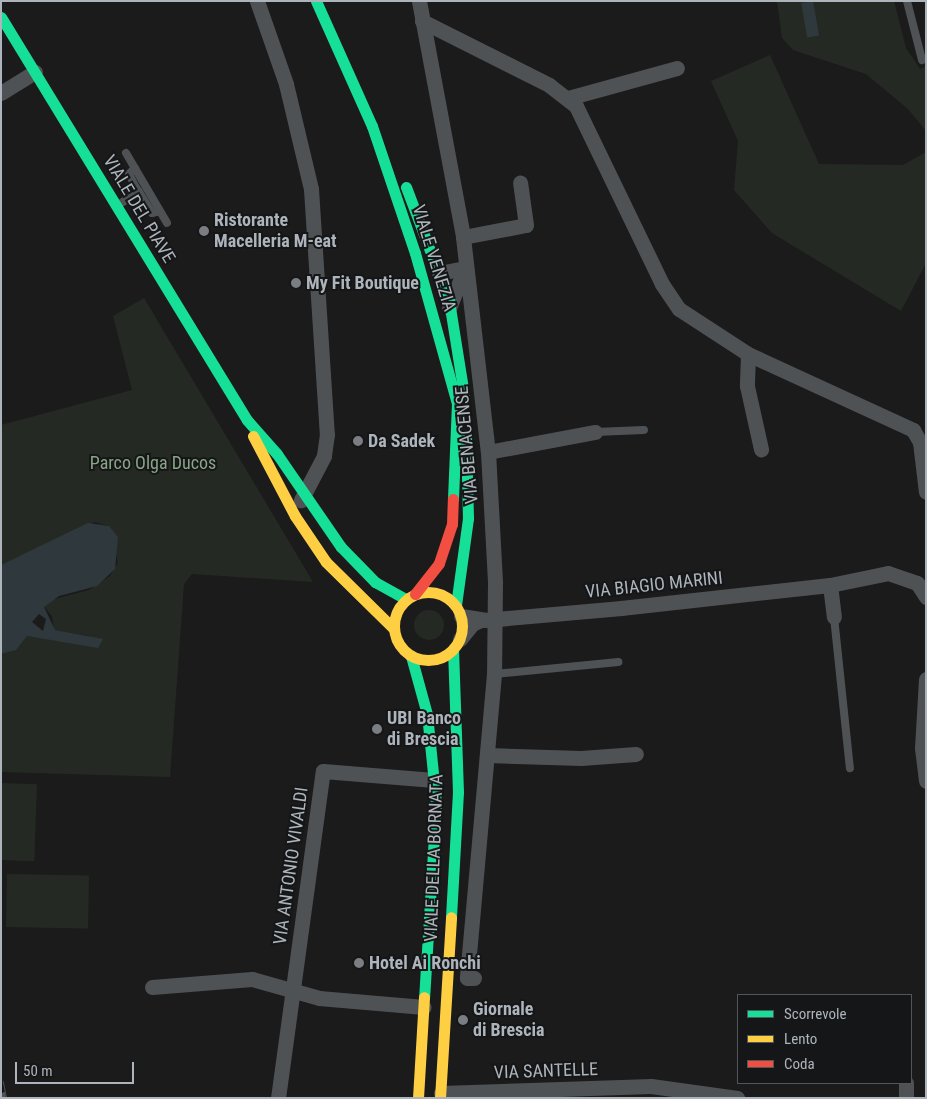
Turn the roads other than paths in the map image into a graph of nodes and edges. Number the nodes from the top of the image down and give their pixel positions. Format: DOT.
graph roads {
  1 [pos="257,1"];
  2 [pos="316,1"];
  3 [pos="419,1"];
  4 [pos="907,1"];
  5 [pos="1,17"];
  6 [pos="422,21"];
  7 [pos="922,60"];
  8 [pos="678,68"];
  9 [pos="35,72"];
  10 [pos="1,93"];
  11 [pos="568,98"];
  12 [pos="372,126"];
  13 [pos="126,153"];
  14 [pos="135,168"];
  15 [pos="520,182"];
  16 [pos="139,192"];
  17 [pos="116,206"];
  18 [pos="160,211"];
  19 [pos="167,223"];
  20 [pos="463,237"];
  21 [pos="465,268"];
  22 [pos="439,273"];
  23 [pos="449,301"];
  24 [pos="748,354"];
  25 [pos="457,403"];
  26 [pos="247,420"];
  27 [pos="644,430"];
  28 [pos="595,432"];
  29 [pos="761,449"];
  30 [pos="488,452"];
  31 [pos="926,492"];
  32 [pos="303,495"];
  33 [pos="295,516"];
  34 [pos="830,585"];
  35 [pos="411,597"];
  36 [pos="926,597"];
  37 [pos="458,611"];
  38 [pos="834,617"];
  39 [pos="488,619"];
  40 [pos="394,629"];
  41 [pos="457,644"];
  42 [pos="410,656"];
  43 [pos="618,662"];
  44 [pos="494,674"];
  45 [pos="926,678"];
  46 [pos="636,754"];
  47 [pos="487,755"];
  48 [pos="850,768"];
  49 [pos="434,780"];
  50 [pos="926,781"];
  51 [pos="474,978"];
  52 [pos="152,987"];
  53 [pos="293,987"];
  54 [pos="424,1007"];
  55 [pos="906,1084"];
  56 [pos="652,1092"];
  57 [pos="704,1094"];
  58 [pos="441,1095"];
  59 [pos="730,1097"];
  60 [pos="278,1098"];
  61 [pos="418,1098"];
  62 [pos="906,1098"];
  1 -- 32 [label="street"];
  2 -- 12 [label="main road, VIALE VENEZIA"];
  3 -- 6 [label="street, VIA BENACENSE"];
  4 -- 7 [label="lane"];
  5 -- 9 [label="main road, VIALE DEL PIAVE"];
  6 -- 11 [label="street"];
  6 -- 20 [label="street, VIA BENACENSE"];
  8 -- 11 [label="street"];
  9 -- 10 [label="street"];
  9 -- 17 [label="main road, VIALE DEL PIAVE"];
  11 -- 24 [label="street"];
  12 -- 22 [label="main road, VIALE VENEZIA"];
  12 -- 25 [label="main road, VIALE VENEZIA"];
  13 -- 14 [label="lane"];
  14 -- 16 [label="lane"];
  14 -- 18 [label="lane"];
  15 -- 20 [label="street"];
  16 -- 17 [label="lane"];
  16 -- 18 [label="lane"];
  17 -- 26 [label="main road, VIALE DEL PIAVE"];
  18 -- 19 [label="lane"];
  20 -- 21 [label="street, VIA BENACENSE"];
  21 -- 22 [label="street"];
  21 -- 23 [label="street, VIA BENACENSE"];
  21 -- 30 [label="street, VIA BENACENSE"];
  22 -- 23 [label="main road, VIALE VENEZIA"];
  23 -- 25 [label="street, VIALE VENEZIA"];
  23 -- 37 [label="main road, VIALE VENEZIA"];
  24 -- 29 [label="street"];
  24 -- 31 [label="street"];
  25 -- 35 [label="main road, VIALE VENEZIA"];
  26 -- 32 [label="main road, VIALE DEL PIAVE"];
  26 -- 33 [label="main road, VIALE DEL PIAVE"];
  27 -- 28 [label="lane"];
  28 -- 30 [label="street"];
  30 -- 39 [label="street, VIA BENACENSE"];
  32 -- 33 [label="street"];
  32 -- 35 [label="main road, VIALE DEL PIAVE"];
  33 -- 40 [label="main road, VIALE DEL PIAVE"];
  34 -- 36 [label="street, VIA BIAGIO MARINI"];
  34 -- 38 [label="street"];
  34 -- 39 [label="street, VIA BIAGIO MARINI"];
  35 -- 37 [label="main road"];
  35 -- 40 [label="main road"];
  37 -- 39 [label="street, VIA BIAGIO MARINI"];
  37 -- 41 [label="main road"];
  38 -- 48 [label="lane"];
  39 -- 41 [label="street"];
  39 -- 44 [label="street"];
  40 -- 42 [label="main road"];
  41 -- 42 [label="main road"];
  41 -- 58 [label="main road, VIALE DELLA BORNATA"];
  42 -- 49 [label="main road, VIALE DELLA BORNATA"];
  43 -- 44 [label="lane"];
  44 -- 47 [label="street"];
  45 -- 50 [label="street"];
  46 -- 47 [label="street"];
  47 -- 51 [label="street"];
  49 -- 53 [label="street, VIA ANTONIO VIVALDI"];
  49 -- 54 [label="main road, VIALE DELLA BORNATA"];
  52 -- 53 [label="street"];
  53 -- 54 [label="street"];
  53 -- 60 [label="street, VIA ANTONIO VIVALDI"];
  54 -- 61 [label="main road, VIALE DELLA BORNATA"];
  55 -- 62 [label="street"];
  56 -- 57 [label="street, VIA SANTELLE"];
  56 -- 58 [label="street, VIA SANTELLE"];
  57 -- 59 [label="street, VIA SANTELLE"];
}
